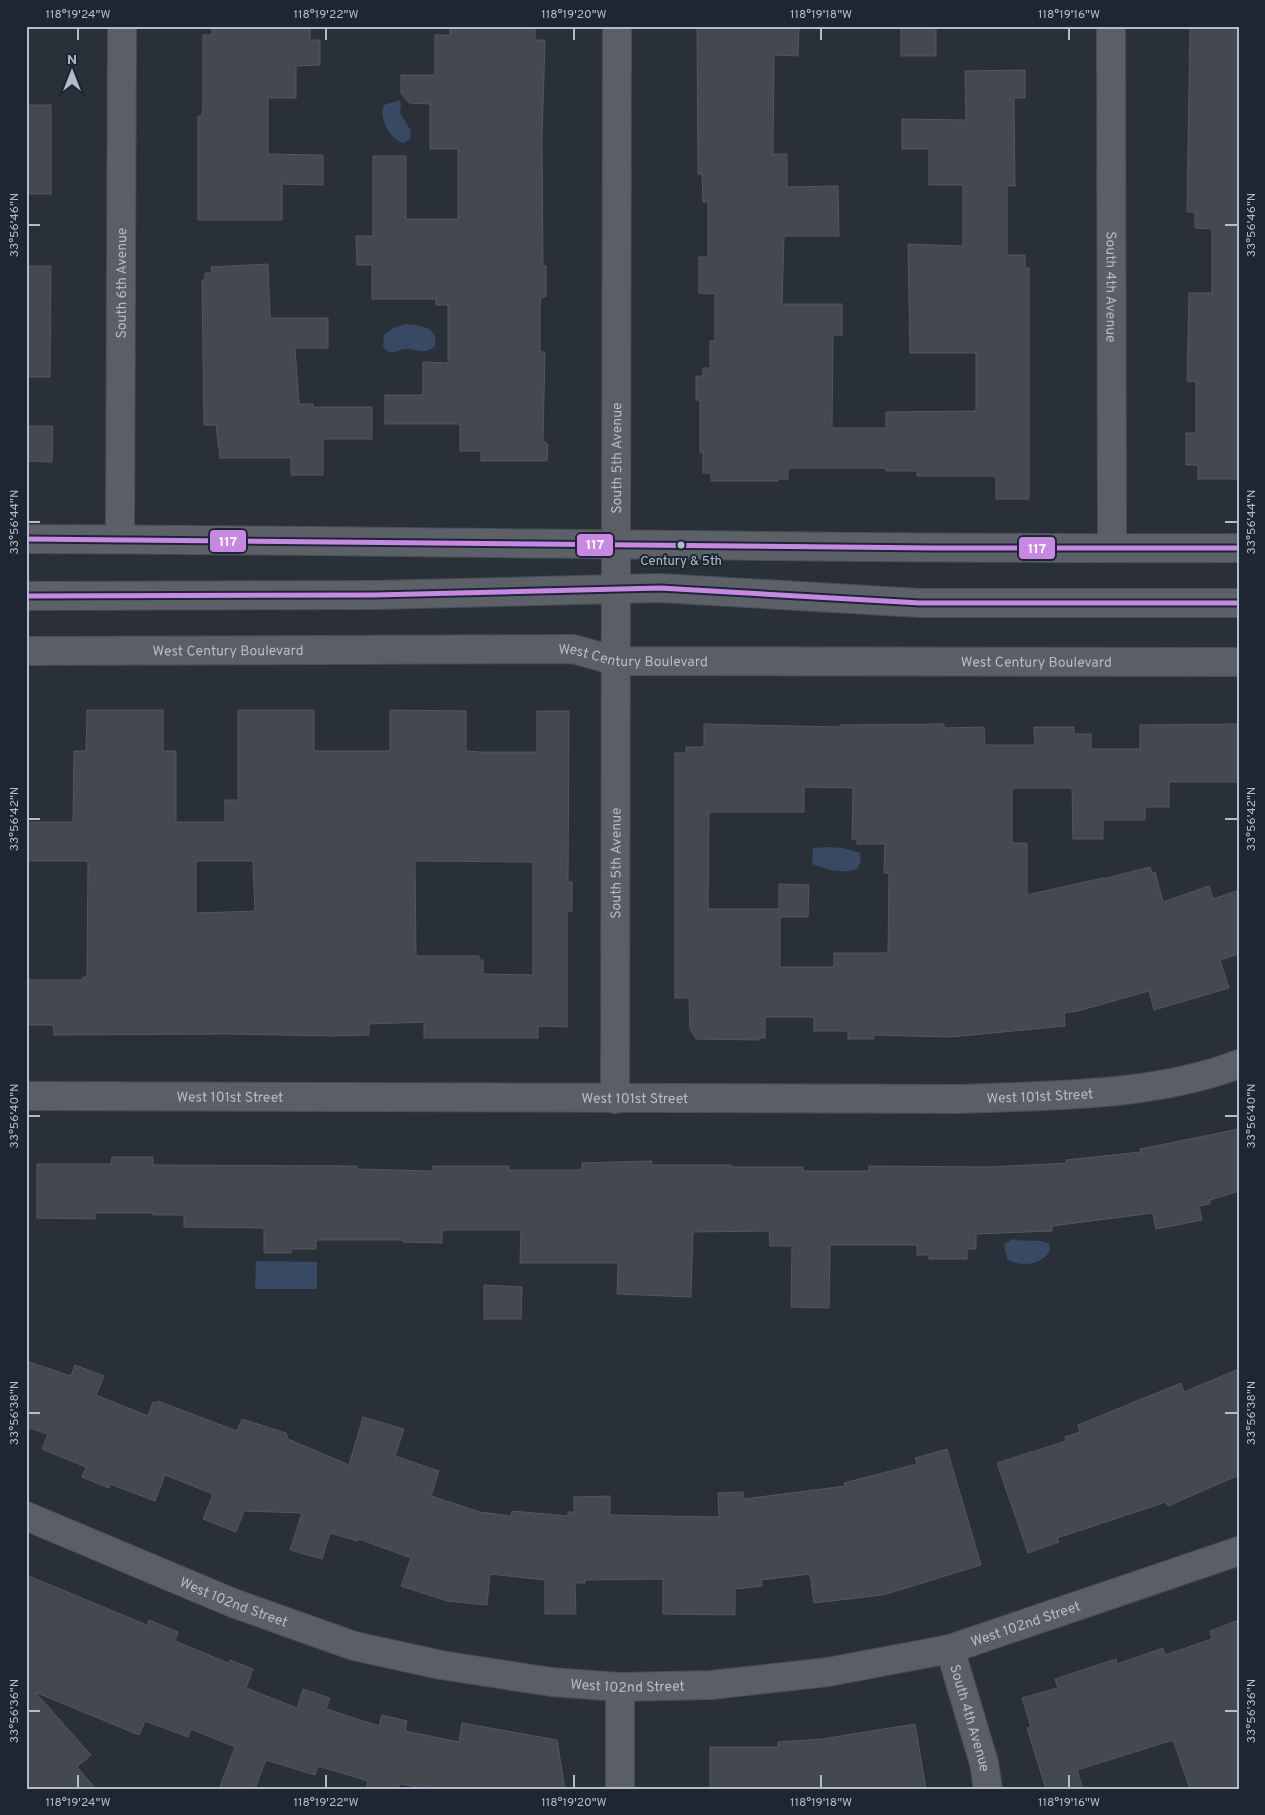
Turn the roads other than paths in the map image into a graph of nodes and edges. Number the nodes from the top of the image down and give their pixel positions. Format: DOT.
graph roads {
  1 [pos="122,26"];
  2 [pos="616,26"];
  3 [pos="1110,26"];
  4 [pos="26,539"];
  5 [pos="120,539"];
  6 [pos="616,546"];
  7 [pos="1112,548"];
  8 [pos="1239,548"];
  9 [pos="616,590"];
  10 [pos="26,596"];
  11 [pos="1239,603"];
  12 [pos="26,651"];
  13 [pos="616,661"];
  14 [pos="1239,662"];
  15 [pos="1239,1064"];
  16 [pos="26,1096"];
  17 [pos="615,1099"];
  18 [pos="26,1516"];
  19 [pos="1239,1551"];
  20 [pos="950,1649"];
  21 [pos="620,1687"];
  22 [pos="620,1789"];
  23 [pos="988,1789"];
  1 -- 5 [label="street, South 6th Avenue"];
  2 -- 6 [label="street, South 5th Avenue"];
  3 -- 7 [label="street, South 4th Avenue"];
  4 -- 5 [label="main road"];
  5 -- 6 [label="main road"];
  6 -- 7 [label="main road"];
  6 -- 9 [label="street, South 5th Avenue"];
  7 -- 8 [label="main road"];
  9 -- 10 [label="main road"];
  9 -- 11 [label="main road"];
  9 -- 13 [label="street, South 5th Avenue"];
  12 -- 13 [label="street, West Century Boulevard"];
  13 -- 14 [label="street, West Century Boulevard"];
  13 -- 17 [label="street, South 5th Avenue"];
  15 -- 17 [label="street, West 101st Street"];
  16 -- 17 [label="street, West 101st Street"];
  18 -- 21 [label="street, West 102nd Street"];
  19 -- 20 [label="street, West 102nd Street"];
  20 -- 21 [label="street, West 102nd Street"];
  20 -- 23 [label="street, South 4th Avenue"];
  21 -- 22 [label="street"];
}
